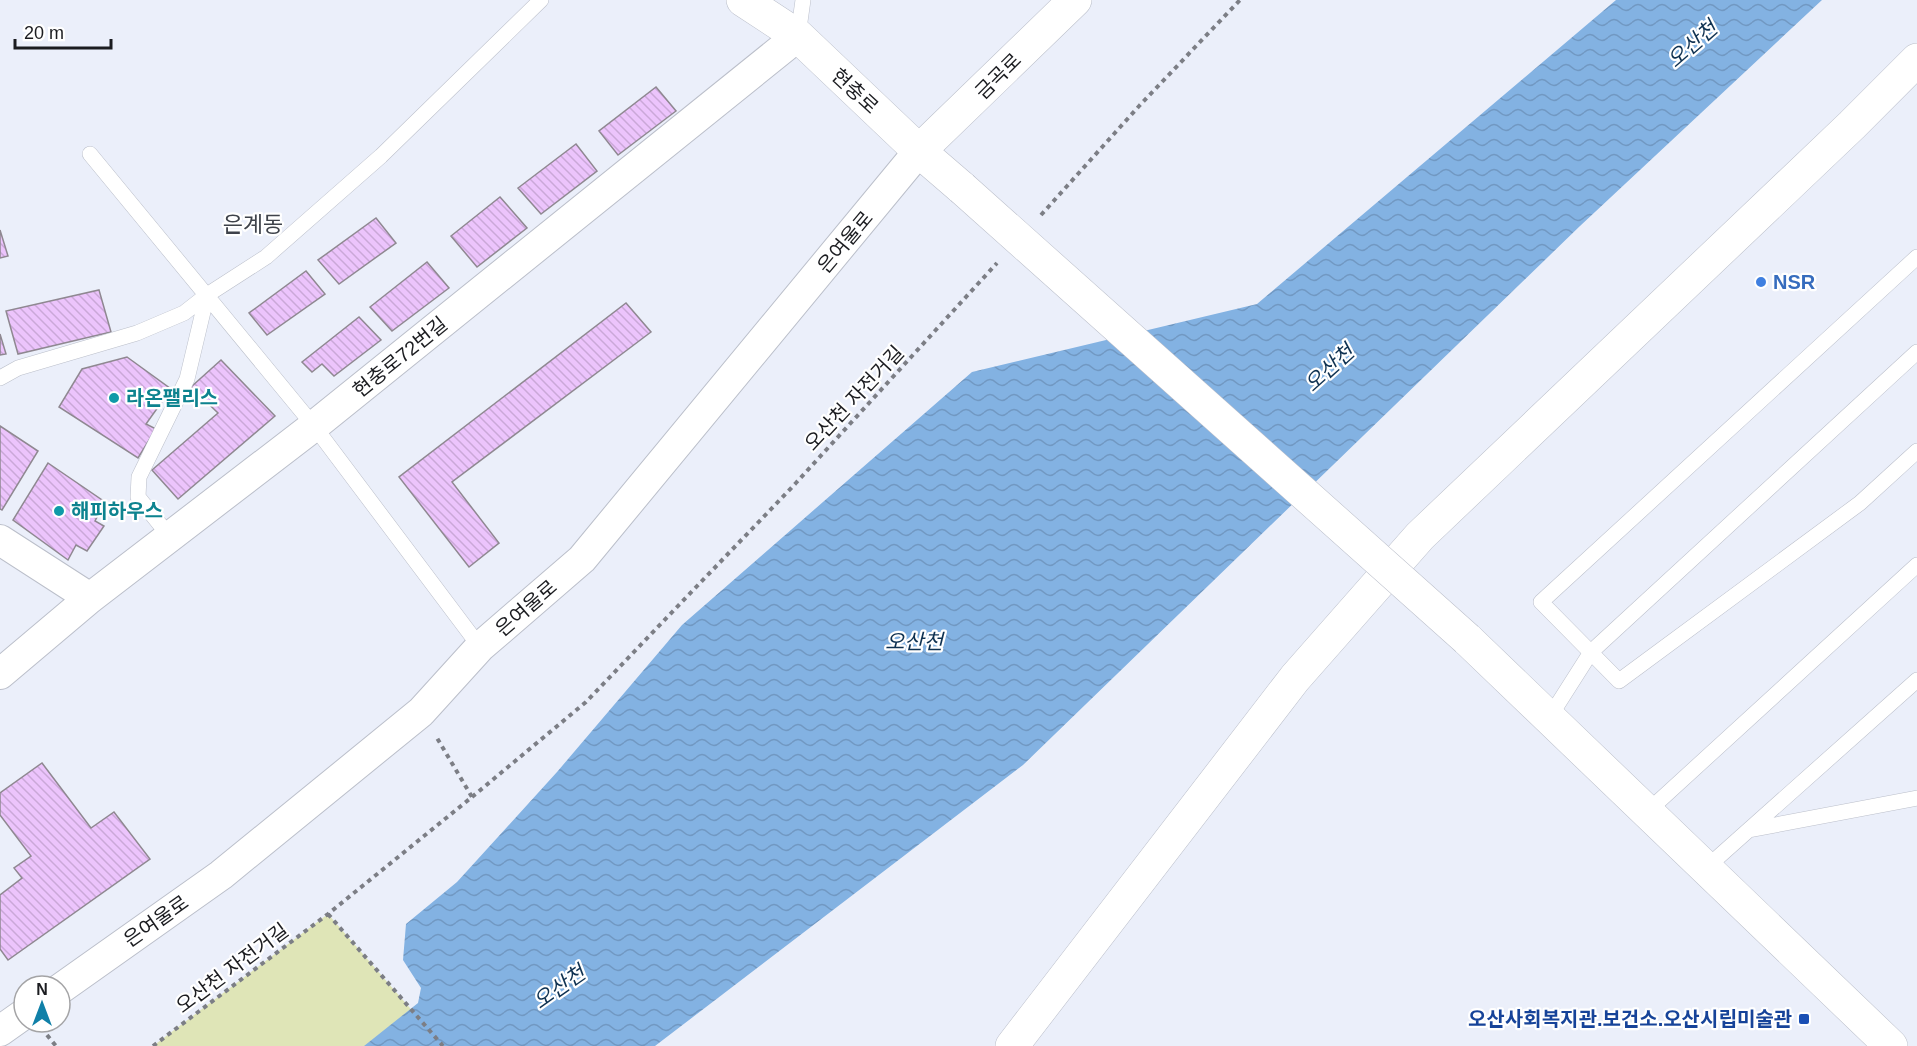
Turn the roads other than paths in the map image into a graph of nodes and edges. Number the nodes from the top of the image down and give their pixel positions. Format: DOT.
graph roads {
  1 [pos="541,0"];
  2 [pos="743,0"];
  3 [pos="803,0"];
  4 [pos="1075,0"];
  5 [pos="798,36"];
  6 [pos="1917,60"];
  7 [pos="920,152"];
  8 [pos="90,154"];
  9 [pos="1917,257"];
  10 [pos="207,295"];
  11 [pos="1917,352"];
  12 [pos="0,378"];
  13 [pos="314,426"];
  14 [pos="1917,451"];
  15 [pos="170,537"];
  16 [pos="0,540"];
  17 [pos="1917,565"];
  18 [pos="90,598"];
  19 [pos="480,647"];
  20 [pos="1591,652"];
  21 [pos="0,674"];
  22 [pos="1917,680"];
  23 [pos="1549,718"];
  24 [pos="1917,798"];
  25 [pos="1647,812"];
  26 [pos="1749,830"];
  27 [pos="1706,868"];
  28 [pos="72,980"];
  29 [pos="1012,1046"];
  30 [pos="1891,1046"];
  1 -- 10 [label="lane"];
  2 -- 5 [label="street, 현충로"];
  3 -- 5 [label="lane"];
  4 -- 7 [label="street, 금곡로"];
  5 -- 7 [label="street, 현충로"];
  5 -- 13 [label="street, 현충로72번길"];
  6 -- 29 [label="street"];
  7 -- 19 [label="street, 은여울로"];
  7 -- 23 [label="street, 현충로, bridge"];
  8 -- 10 [label="lane"];
  9 -- 20 [label="lane"];
  10 -- 12 [label="lane"];
  10 -- 13 [label="lane"];
  10 -- 15 [label="lane"];
  11 -- 20 [label="lane"];
  13 -- 15 [label="street, 현충로72번길"];
  13 -- 19 [label="lane"];
  14 -- 20 [label="lane"];
  15 -- 18 [label="street, 현충로72번길"];
  16 -- 18 [label="street"];
  17 -- 25 [label="lane"];
  18 -- 21 [label="street, 현충로72번길"];
  19 -- 28 [label="street, 은여울로"];
  20 -- 23 [label="lane"];
  22 -- 26 [label="lane"];
  23 -- 25 [label="street, 현충로"];
  24 -- 26 [label="lane"];
  25 -- 27 [label="street, 현충로"];
  26 -- 27 [label="lane"];
  27 -- 30 [label="street, 현충로"];
}
